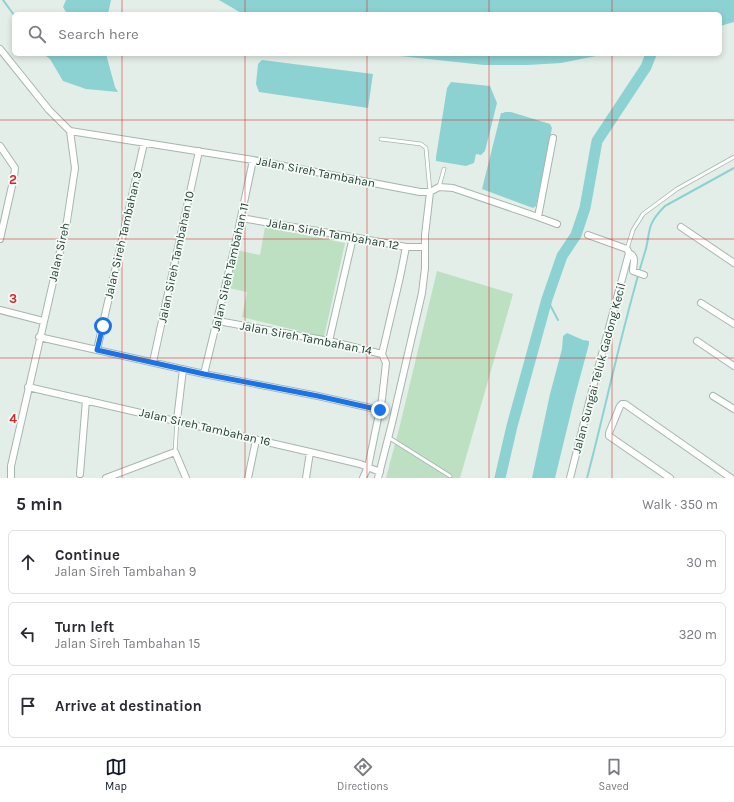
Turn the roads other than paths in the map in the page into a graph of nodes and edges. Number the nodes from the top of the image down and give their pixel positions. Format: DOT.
graph roads {
  1 [pos="0,49"];
  2 [pos="70,131"];
  3 [pos="553,138"];
  4 [pos="381,139"];
  5 [pos="144,143"];
  6 [pos="0,146"];
  7 [pos="199,151"];
  8 [pos="734,157"];
  9 [pos="253,160"];
  10 [pos="444,169"];
  11 [pos="439,187"];
  12 [pos="430,192"];
  13 [pos="538,217"];
  14 [pos="241,218"];
  15 [pos="557,224"];
  16 [pos="681,227"];
  17 [pos="588,235"];
  18 [pos="353,237"];
  19 [pos="0,238"];
  20 [pos="406,247"];
  21 [pos="425,247"];
  22 [pos="628,253"];
  23 [pos="734,263"];
  24 [pos="644,275"];
  25 [pos="701,303"];
  26 [pos="0,310"];
  27 [pos="43,321"];
  28 [pos="218,321"];
  29 [pos="734,324"];
  30 [pos="39,337"];
  31 [pos="329,341"];
  32 [pos="697,341"];
  33 [pos="97,350"];
  34 [pos="382,354"];
  35 [pos="153,362"];
  36 [pos="734,366"];
  37 [pos="183,369"];
  38 [pos="204,374"];
  39 [pos="28,387"];
  40 [pos="713,396"];
  41 [pos="86,400"];
  42 [pos="734,409"];
  43 [pos="380,410"];
  44 [pos="177,420"];
  45 [pos="388,437"];
  46 [pos="256,440"];
  47 [pos="175,452"];
  48 [pos="310,452"];
  49 [pos="368,467"];
  50 [pos="80,474"];
  51 [pos="379,475"];
  52 [pos="450,476"];
  53 [pos="111,477"];
  54 [pos="11,478"];
  55 [pos="186,478"];
  56 [pos="248,478"];
  57 [pos="306,478"];
  58 [pos="363,478"];
  59 [pos="570,478"];
  60 [pos="670,478"];
  61 [pos="731,478"];
  1 -- 2 [label="street"];
  2 -- 5 [label="street, Jalan Sireh Tambahan"];
  2 -- 27 [label="street, Jalan Sireh"];
  3 -- 13 [label="street"];
  4 -- 12 [label="lane"];
  5 -- 7 [label="street, Jalan Sireh Tambahan"];
  5 -- 33 [label="street, Jalan Sireh Tambahan 9"];
  6 -- 19 [label="street"];
  7 -- 9 [label="street, Jalan Sireh Tambahan"];
  7 -- 35 [label="street, Jalan Sireh Tambahan 10"];
  8 -- 22 [label="lane"];
  9 -- 12 [label="street, Jalan Sireh Tambahan"];
  9 -- 14 [label="street, Jalan Sireh Tambahan 11"];
  10 -- 11 [label="lane"];
  11 -- 12 [label="street"];
  11 -- 13 [label="street"];
  12 -- 21 [label="street"];
  13 -- 15 [label="street"];
  14 -- 18 [label="street, Jalan Sireh Tambahan 12"];
  14 -- 28 [label="street, Jalan Sireh Tambahan 11"];
  16 -- 23 [label="street"];
  17 -- 22 [label="street"];
  18 -- 20 [label="street, Jalan Sireh Tambahan 12"];
  18 -- 31 [label="street"];
  20 -- 21 [label="street, Jalan Sireh Tambahan 12"];
  20 -- 34 [label="street, Jalan Sireh Tambahan 14"];
  21 -- 45 [label="street"];
  22 -- 24 [label="street"];
  22 -- 59 [label="street, Jalan Sungai Teluk Gadong Kecil"];
  25 -- 29 [label="street"];
  26 -- 27 [label="street"];
  27 -- 30 [label="street, Jalan Sireh"];
  28 -- 31 [label="street, Jalan Sireh Tambahan 14"];
  28 -- 38 [label="street, Jalan Sireh Tambahan 11"];
  30 -- 33 [label="street"];
  30 -- 39 [label="street, Jalan Sireh"];
  31 -- 34 [label="street, Jalan Sireh Tambahan 14"];
  32 -- 36 [label="street"];
  33 -- 35 [label="street"];
  34 -- 43 [label="street"];
  35 -- 37 [label="street"];
  37 -- 38 [label="street"];
  37 -- 44 [label="street"];
  38 -- 43 [label="street"];
  39 -- 41 [label="street, Jalan Sireh Tambahan 16"];
  39 -- 54 [label="street, Jalan Sireh"];
  40 -- 42 [label="street"];
  41 -- 44 [label="street, Jalan Sireh Tambahan 16"];
  41 -- 50 [label="street"];
  43 -- 49 [label="street"];
  44 -- 46 [label="street, Jalan Sireh Tambahan 16"];
  44 -- 47 [label="lane"];
  45 -- 51 [label="street"];
  45 -- 52 [label="lane"];
  46 -- 48 [label="street, Jalan Sireh Tambahan 16"];
  46 -- 56 [label="street"];
  47 -- 53 [label="street"];
  47 -- 55 [label="street"];
  48 -- 49 [label="street, Jalan Sireh Tambahan 16"];
  48 -- 57 [label="street"];
  49 -- 51 [label="street, Jalan Sireh Tambahan 16"];
  49 -- 58 [label="street"];
  60 -- 61 [label="street"];
}
